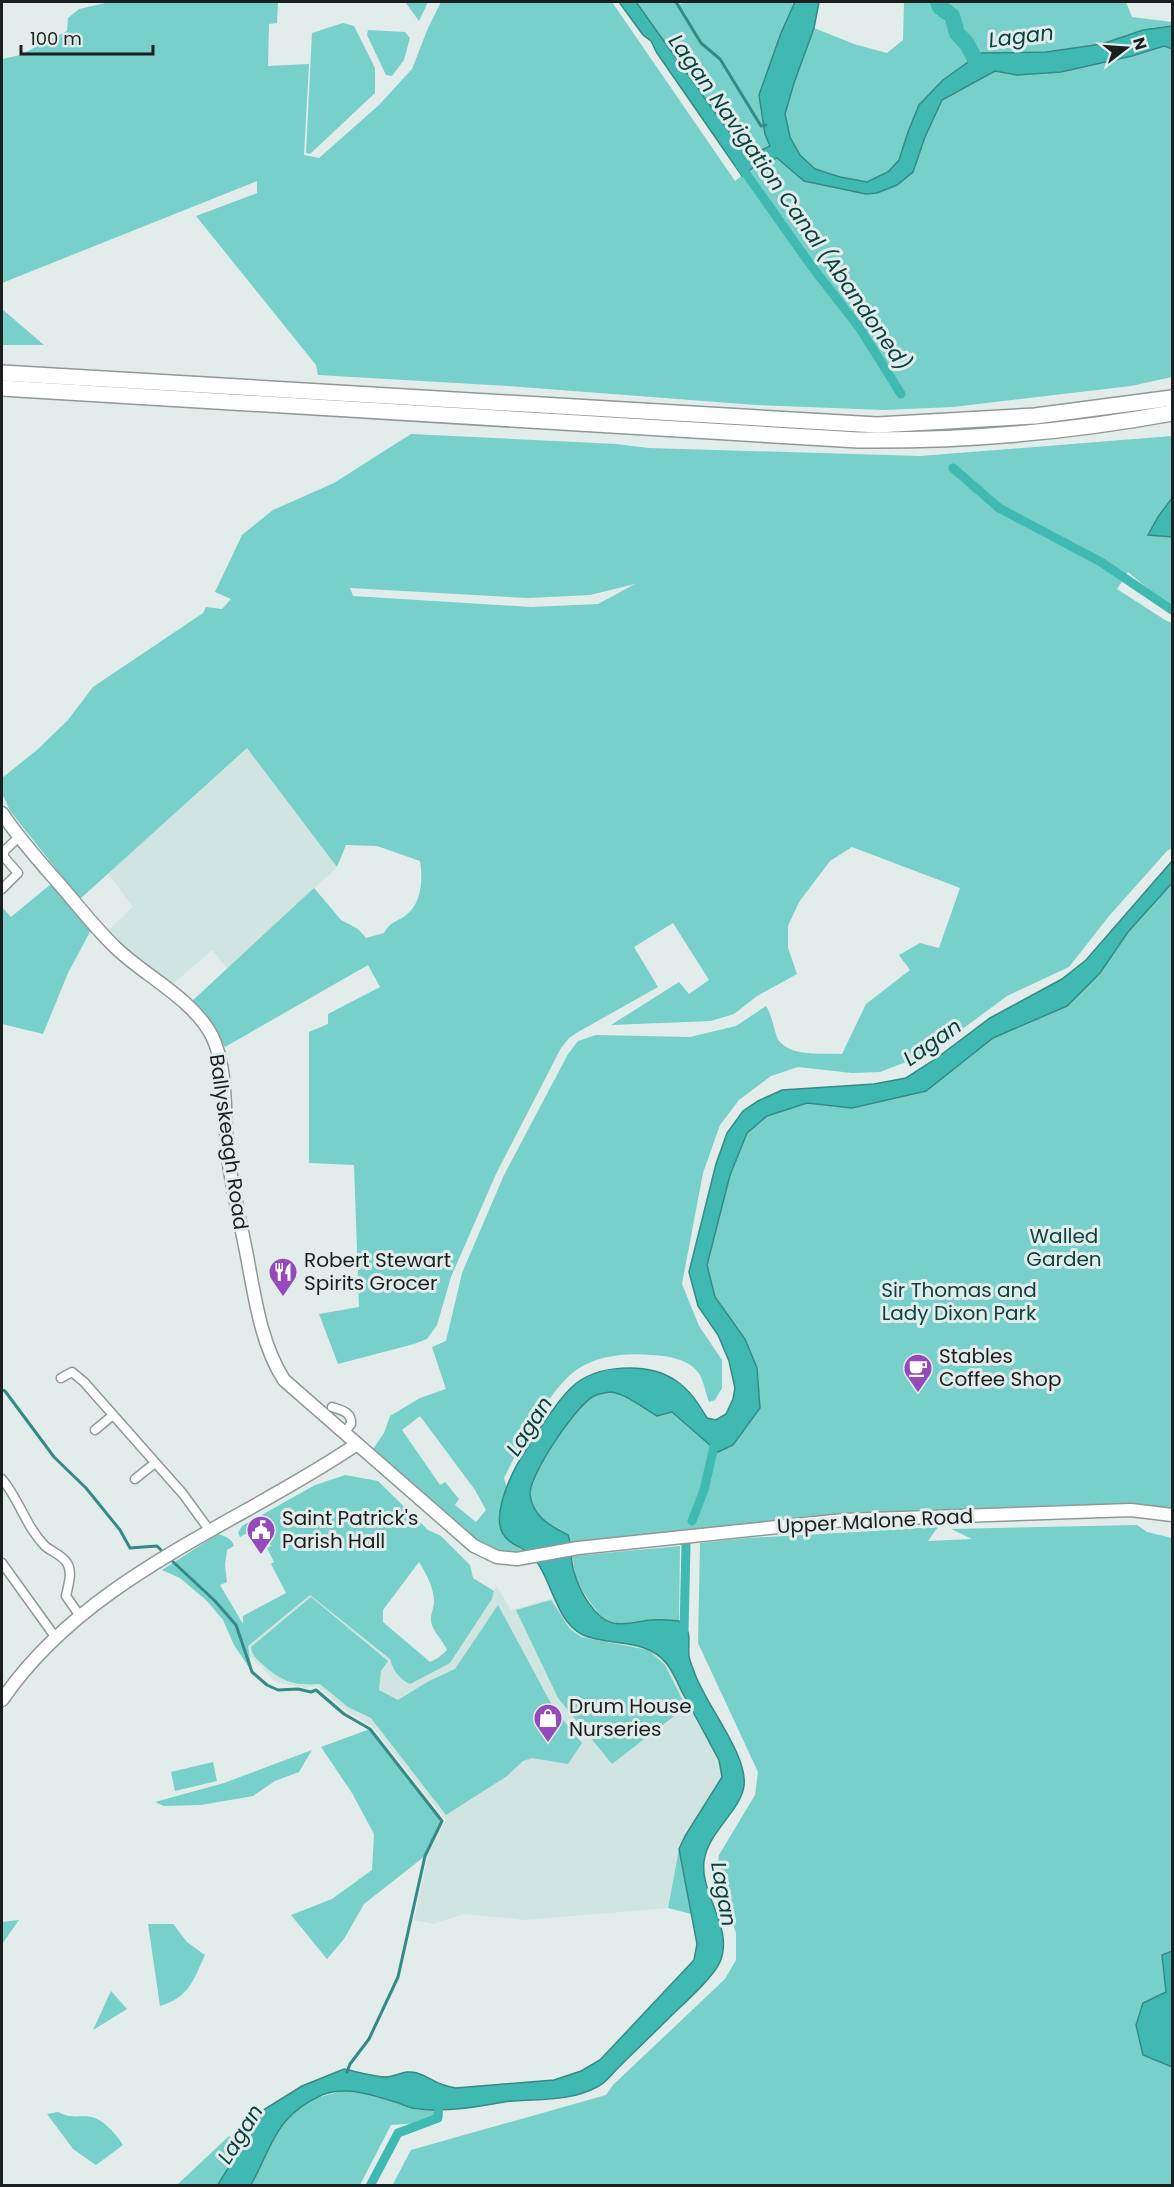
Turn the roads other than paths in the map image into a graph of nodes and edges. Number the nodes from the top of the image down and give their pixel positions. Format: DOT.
graph roads {
  1 [pos="2,373"];
  2 [pos="2,388"];
  3 [pos="1173,398"];
  4 [pos="1173,413"];
  5 [pos="2,813"];
  6 [pos="19,837"];
  7 [pos="2,889"];
  8 [pos="61,1378"];
  9 [pos="332,1407"];
  10 [pos="113,1415"];
  11 [pos="95,1430"];
  12 [pos="344,1433"];
  13 [pos="357,1444"];
  14 [pos="155,1463"];
  15 [pos="2,1479"];
  16 [pos="135,1479"];
  17 [pos="1173,1515"];
  18 [pos="210,1531"];
  19 [pos="2,1563"];
  20 [pos="80,1617"];
  21 [pos="56,1638"];
  22 [pos="2,1696"];
  1 -- 3 [label="highway"];
  2 -- 4 [label="highway"];
  5 -- 6 [label="main road, Ballyskeagh Road"];
  6 -- 7 [label="street"];
  6 -- 12 [label="main road, Ballyskeagh Road"];
  8 -- 10 [label="street"];
  9 -- 12 [label="street"];
  10 -- 11 [label="street"];
  10 -- 14 [label="street"];
  12 -- 13 [label="main road, Ballyskeagh Road"];
  13 -- 17 [label="main road, Upper Malone Road"];
  13 -- 18 [label="main road"];
  14 -- 16 [label="street"];
  14 -- 18 [label="street"];
  15 -- 20 [label="street"];
  18 -- 20 [label="main road"];
  19 -- 21 [label="street"];
  20 -- 21 [label="main road"];
  21 -- 22 [label="main road"];
}
